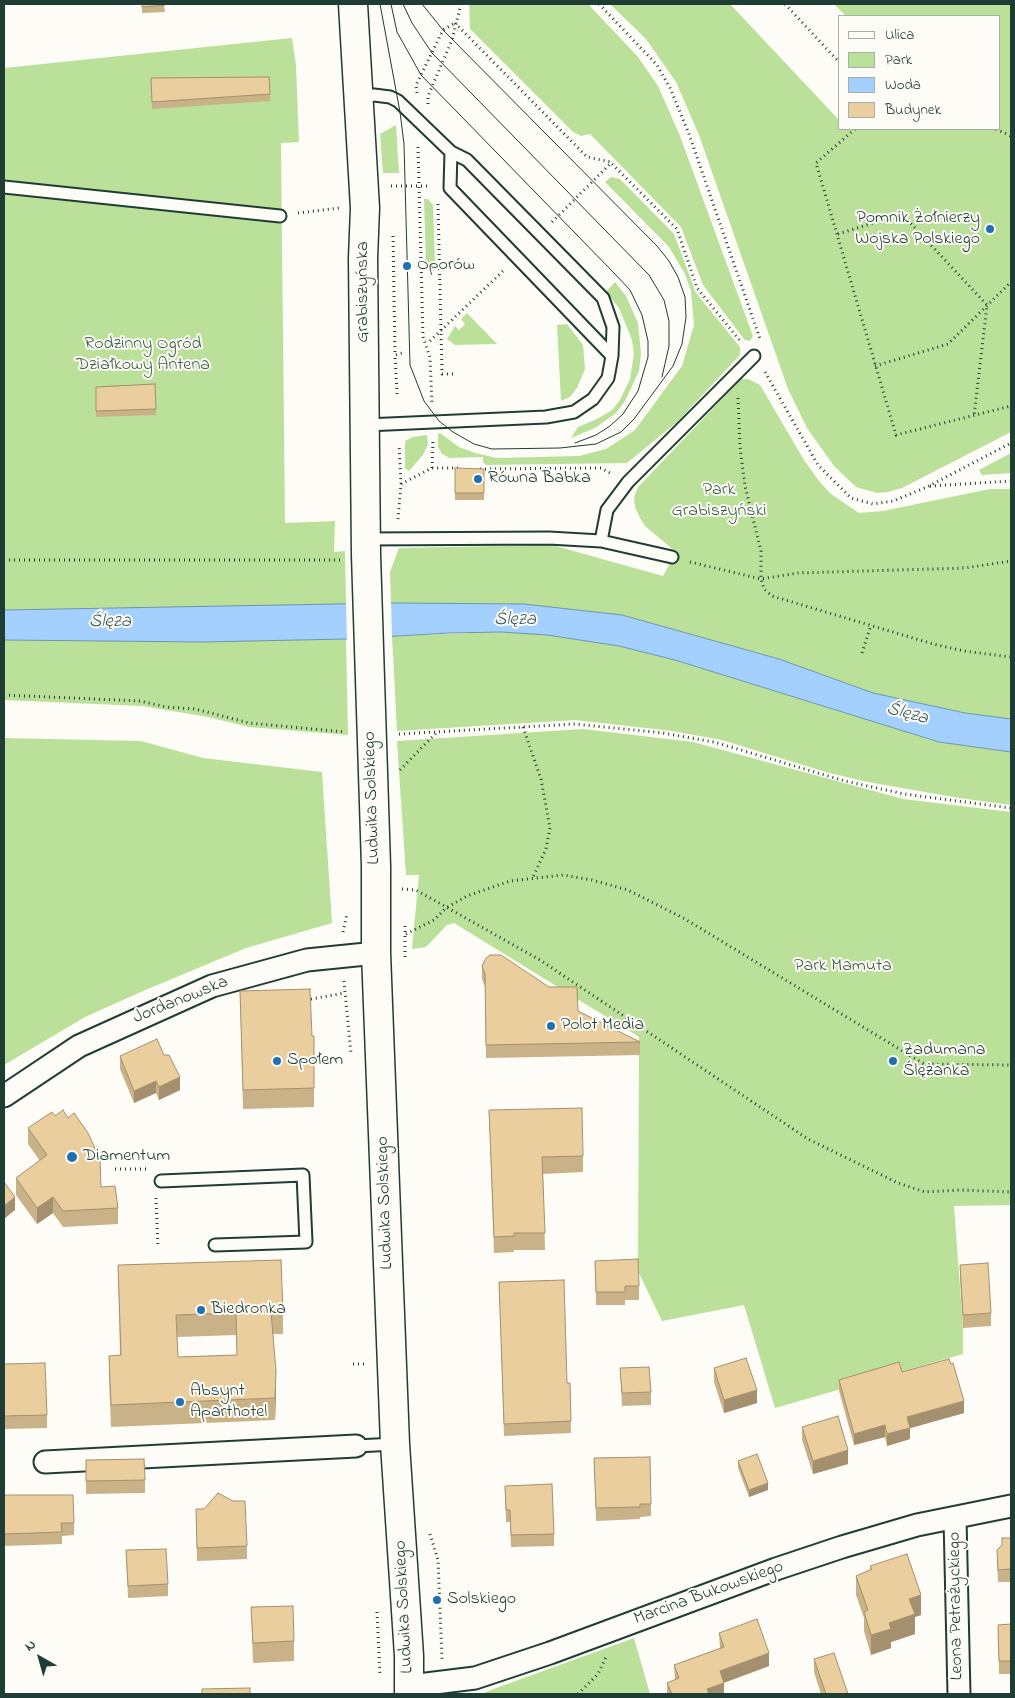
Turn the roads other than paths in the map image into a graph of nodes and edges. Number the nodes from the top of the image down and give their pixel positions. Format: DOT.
graph roads {
  1 [pos="353,4"];
  2 [pos="359,96"];
  3 [pos="451,152"];
  4 [pos="4,187"];
  5 [pos="280,216"];
  6 [pos="612,356"];
  7 [pos="754,356"];
  8 [pos="366,424"];
  9 [pos="379,539"];
  10 [pos="601,541"];
  11 [pos="672,557"];
  12 [pos="367,581"];
  13 [pos="376,954"];
  14 [pos="4,1096"];
  15 [pos="162,1181"];
  16 [pos="215,1245"];
  17 [pos="395,1444"];
  18 [pos="356,1446"];
  19 [pos="45,1462"];
  20 [pos="1011,1506"];
  21 [pos="955,1518"];
  22 [pos="410,1690"];
  23 [pos="959,1694"];
  1 -- 2 [label="main road, Grabiszyńska"];
  2 -- 3 [label="lane"];
  2 -- 8 [label="main road, Grabiszyńska"];
  3 -- 6 [label="lane"];
  3 -- 6 [label="lane"];
  4 -- 5 [label="lane"];
  6 -- 8 [label="lane"];
  7 -- 10 [label="lane"];
  8 -- 9 [label="main road, Grabiszyńska"];
  9 -- 10 [label="lane"];
  9 -- 12 [label="main road, Grabiszyńska"];
  10 -- 11 [label="lane"];
  12 -- 13 [label="main road, Ludwika Solskiego"];
  13 -- 14 [label="street, Jordanowska"];
  13 -- 17 [label="main road, Ludwika Solskiego"];
  15 -- 16 [label="lane"];
  17 -- 18 [label="lane"];
  17 -- 22 [label="main road, Ludwika Solskiego"];
  18 -- 19 [label="street"];
  20 -- 21 [label="street, Marcina Bukowskiego"];
  21 -- 22 [label="street, Marcina Bukowskiego"];
  21 -- 23 [label="street, Leona Petrażyckiego"];
}
